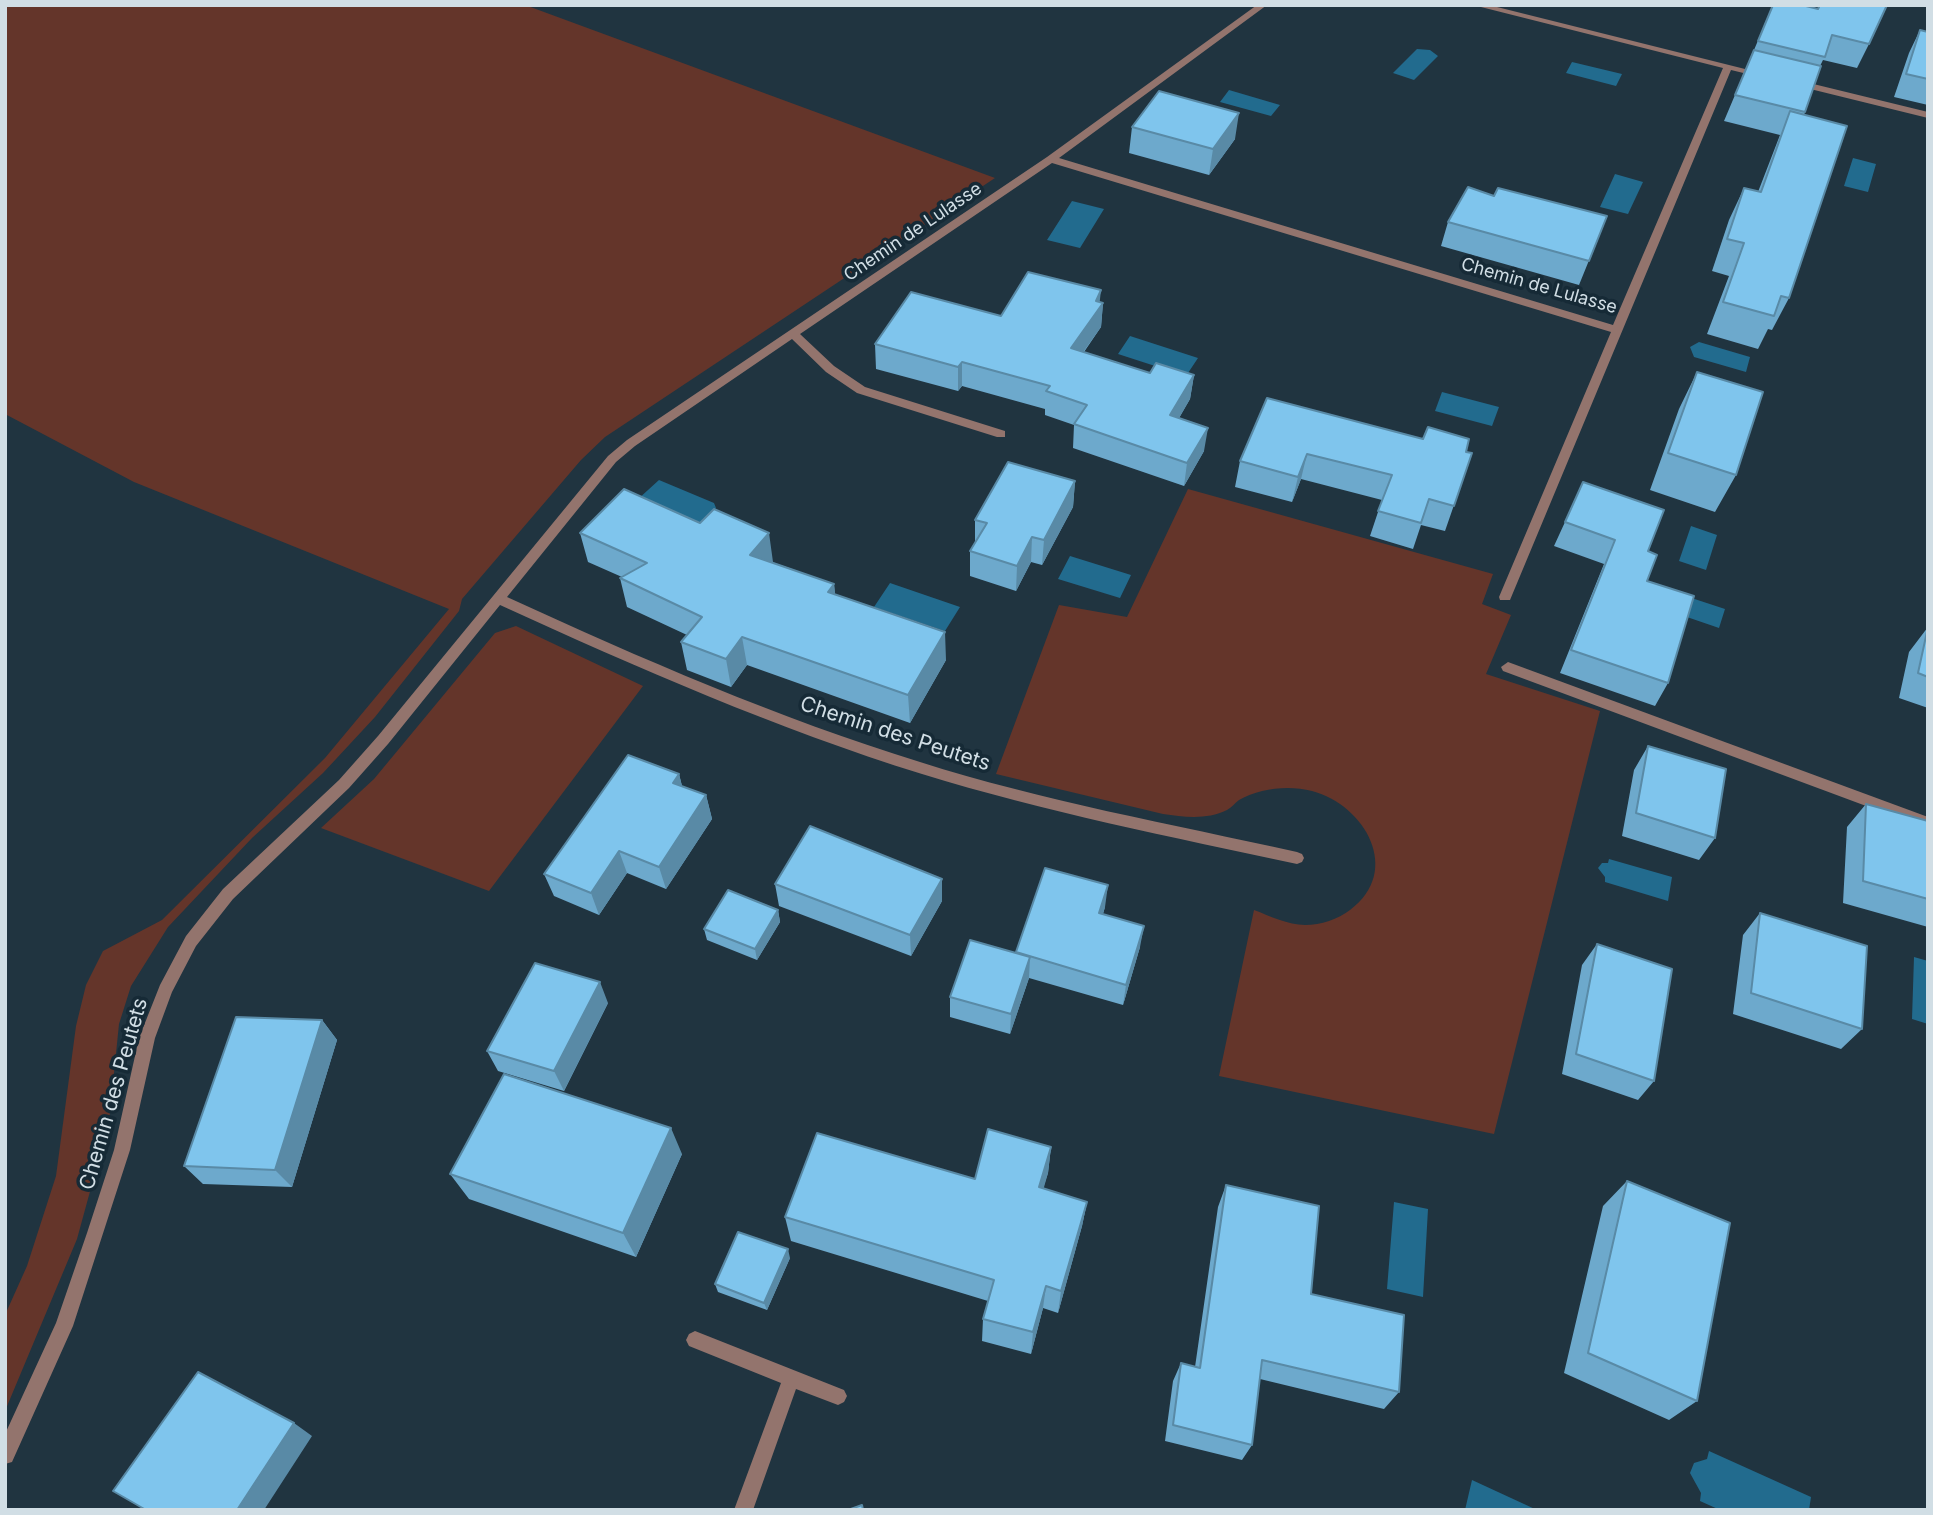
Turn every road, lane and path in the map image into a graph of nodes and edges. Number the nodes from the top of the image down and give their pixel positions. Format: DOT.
graph roads {
  1 [pos="1263,5"];
  2 [pos="1477,5"];
  3 [pos="1728,66"];
  4 [pos="1928,115"];
  5 [pos="1051,159"];
  6 [pos="1618,330"];
  7 [pos="793,334"];
  8 [pos="1000,434"];
  9 [pos="612,458"];
  10 [pos="1505,597"];
  11 [pos="498,598"];
  12 [pos="1508,667"];
  13 [pos="1928,823"];
  14 [pos="1297,858"];
  15 [pos="695,1340"];
  16 [pos="791,1379"];
  17 [pos="838,1396"];
  18 [pos="5,1455"];
  19 [pos="743,1510"];
  1 -- 5 [label="street, Chemin de Lulasse"];
  2 -- 3 [label="street"];
  3 -- 4 [label="street"];
  3 -- 6 [label="street, Chemin de Lulasse"];
  5 -- 6 [label="street, Chemin de Lulasse"];
  5 -- 7 [label="street, Chemin de Lulasse"];
  6 -- 10 [label="street"];
  7 -- 8 [label="street"];
  7 -- 9 [label="street, Chemin de Lulasse"];
  9 -- 11 [label="street, Chemin des Peutets"];
  11 -- 14 [label="street, Chemin des Peutets"];
  11 -- 18 [label="street, Chemin des Peutets"];
  12 -- 13 [label="street"];
  15 -- 16 [label="street"];
  16 -- 17 [label="street"];
  16 -- 19 [label="street"];
}
